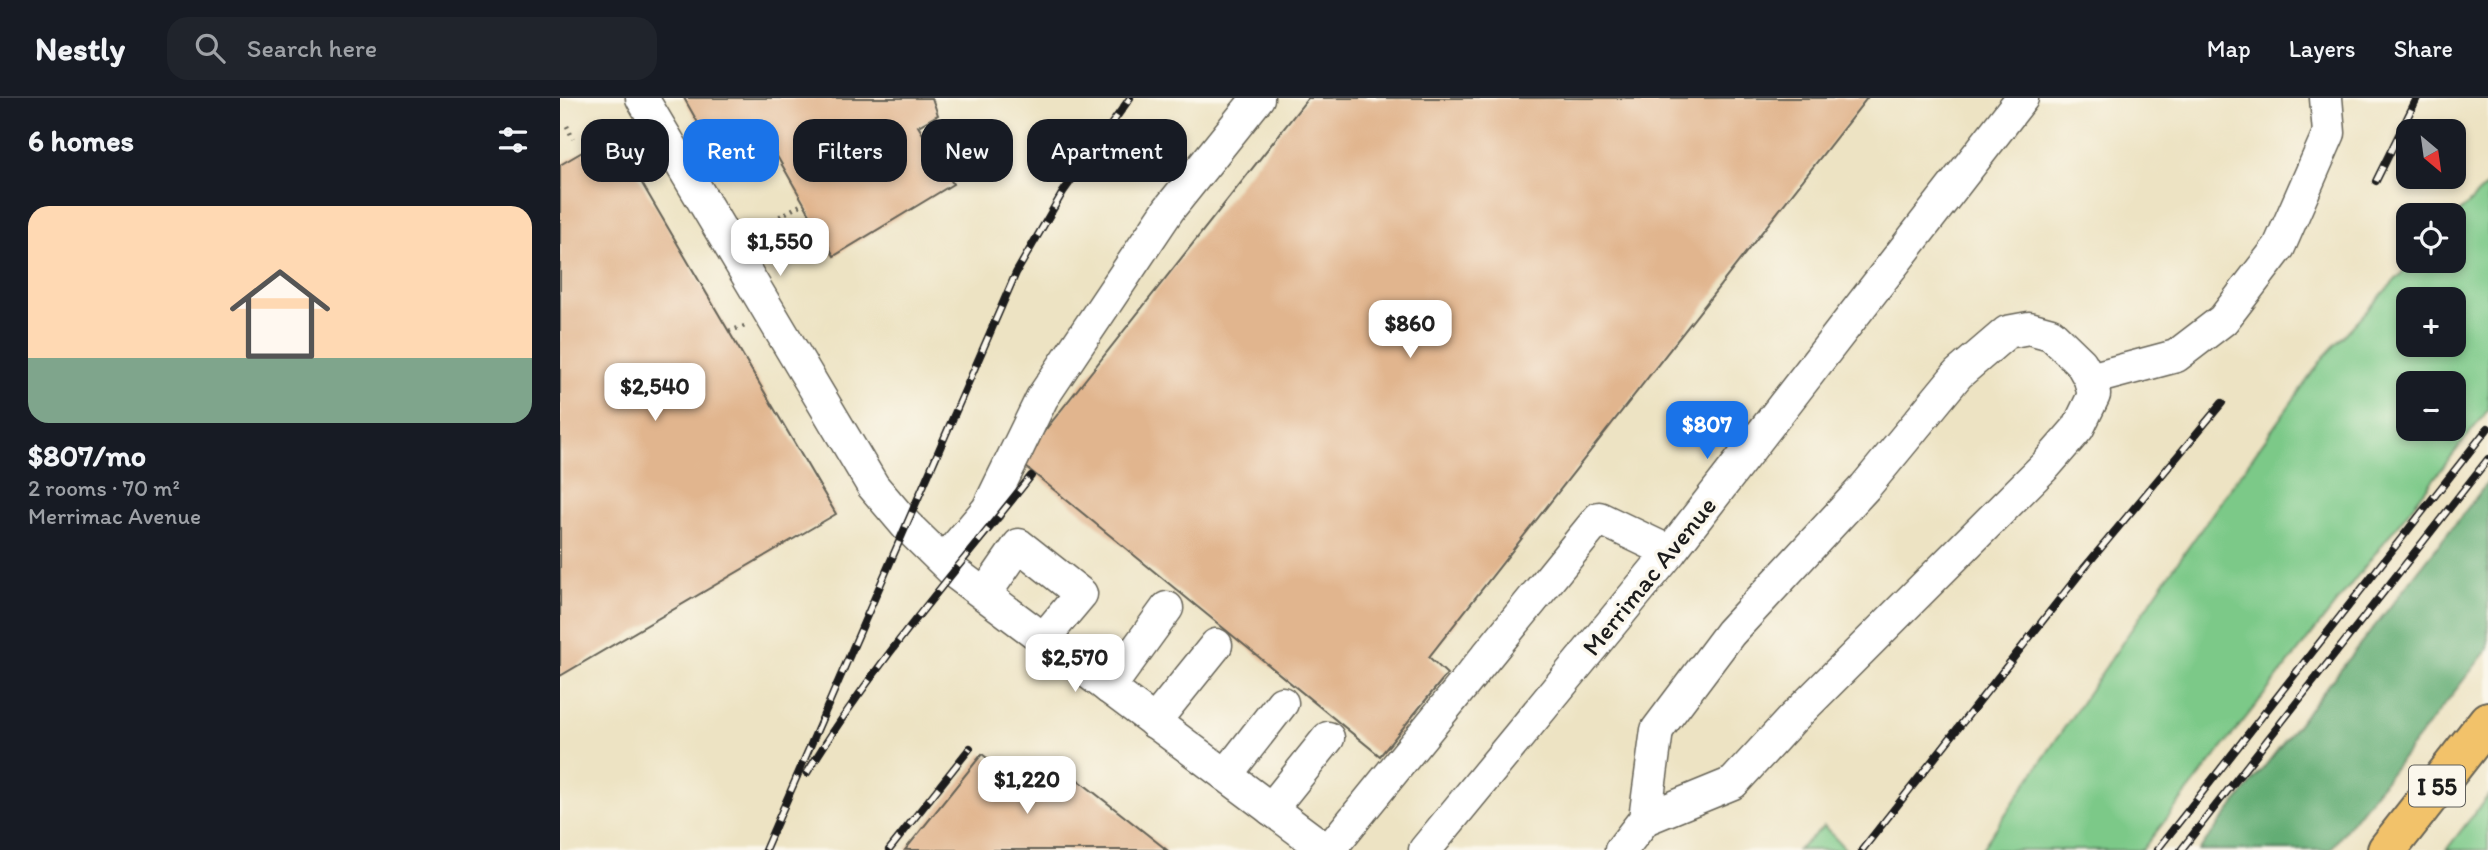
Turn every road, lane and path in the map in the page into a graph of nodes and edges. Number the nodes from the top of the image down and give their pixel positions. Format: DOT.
graph roads {
  1 [pos="642,98"];
  2 [pos="1258,98"];
  3 [pos="2022,98"];
  4 [pos="2326,98"];
  5 [pos="567,126"];
  6 [pos="573,139"];
  7 [pos="804,203"];
  8 [pos="751,232"];
  9 [pos="2090,379"];
  10 [pos="1670,552"];
  11 [pos="944,561"];
  12 [pos="985,594"];
  13 [pos="1167,608"];
  14 [pos="1044,638"];
  15 [pos="1216,645"];
  16 [pos="1109,688"];
  17 [pos="1282,703"];
  18 [pos="2488,721"];
  19 [pos="1154,722"];
  20 [pos="1328,738"];
  21 [pos="1226,775"];
  22 [pos="1271,809"];
  23 [pos="1645,818"];
  24 [pos="1328,850"];
  25 [pos="1425,850"];
  26 [pos="1620,850"];
  27 [pos="2387,850"];
  1 -- 11 [label="street"];
  2 -- 11 [label="street"];
  3 -- 10 [label="street, Merrimac Avenue"];
  4 -- 9 [label="street"];
  5 -- 6 [label="path"];
  7 -- 8 [label="path"];
  9 -- 23 [label="street"];
  9 -- 23 [label="street"];
  10 -- 24 [label="street"];
  10 -- 25 [label="street, Merrimac Avenue"];
  11 -- 12 [label="street"];
  12 -- 14 [label="street"];
  12 -- 14 [label="street"];
  13 -- 16 [label="street"];
  14 -- 16 [label="street"];
  15 -- 19 [label="street"];
  16 -- 19 [label="street"];
  17 -- 21 [label="street"];
  18 -- 27 [label="highway, I 55"];
  19 -- 21 [label="street"];
  20 -- 22 [label="street"];
  21 -- 22 [label="street"];
  22 -- 24 [label="street"];
  23 -- 26 [label="street"];
}
